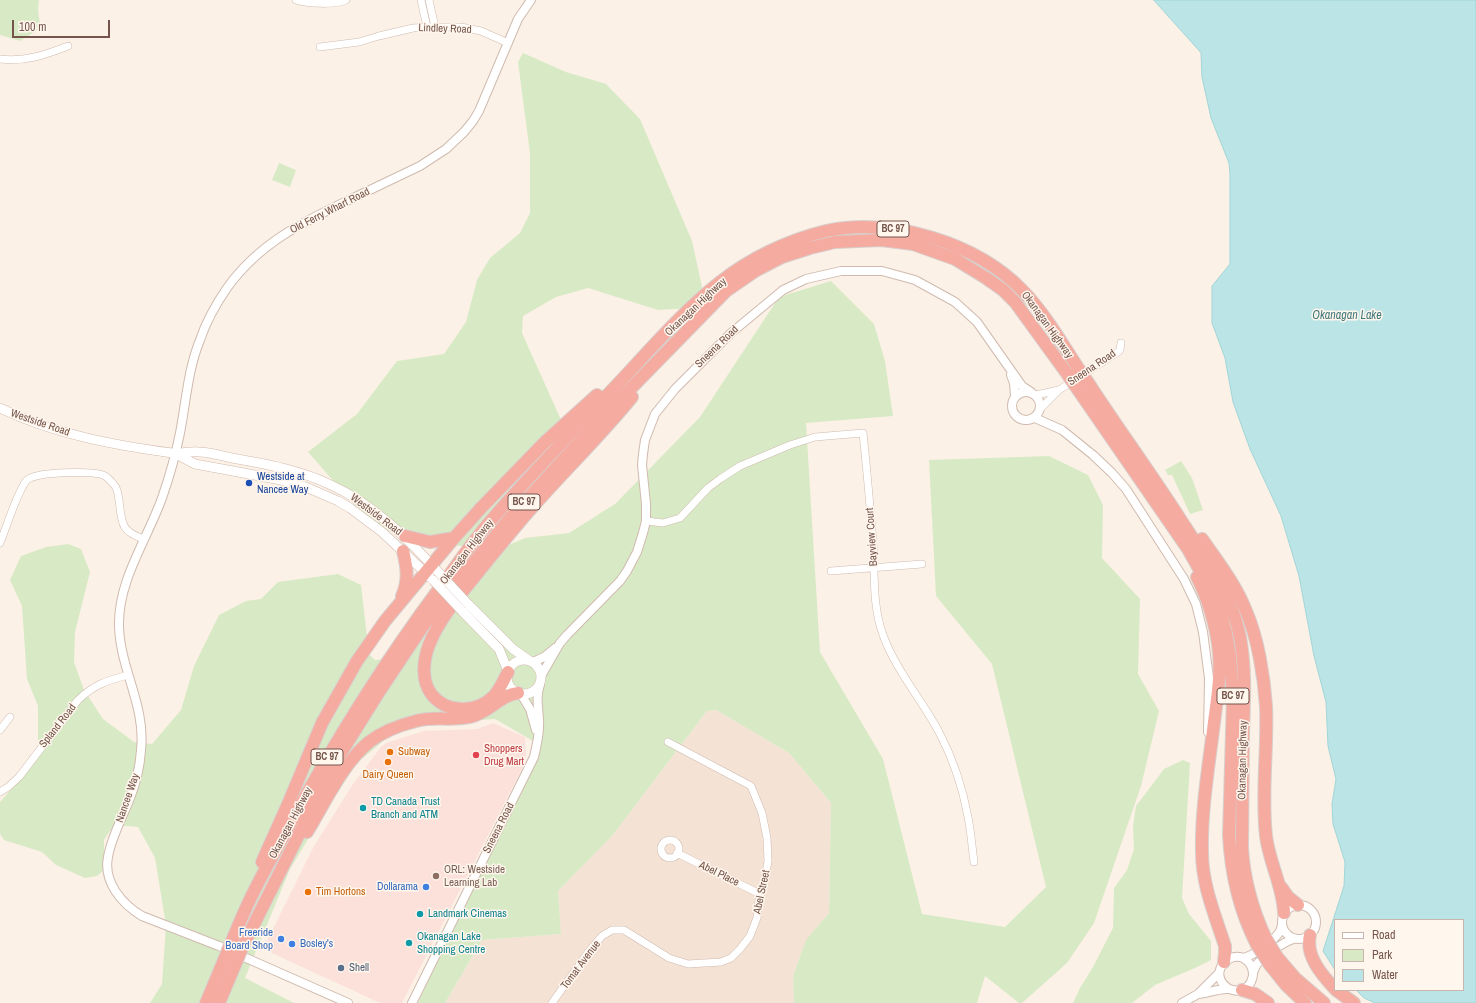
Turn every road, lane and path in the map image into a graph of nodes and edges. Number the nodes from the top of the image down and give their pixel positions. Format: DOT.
graph roads {
  1 [pos="296,0"];
  2 [pos="346,0"];
  3 [pos="421,0"];
  4 [pos="429,0"];
  5 [pos="531,0"];
  6 [pos="427,27"];
  7 [pos="435,27"];
  8 [pos="508,43"];
  9 [pos="68,46"];
  10 [pos="320,48"];
  11 [pos="0,59"];
  12 [pos="679,320"];
  13 [pos="689,329"];
  14 [pos="1121,343"];
  15 [pos="1008,366"];
  16 [pos="1073,372"];
  17 [pos="1059,390"];
  18 [pos="1034,394"];
  19 [pos="1016,396"];
  20 [pos="0,408"];
  21 [pos="1040,409"];
  22 [pos="1035,418"];
  23 [pos="174,453"];
  24 [pos="1138,466"];
  25 [pos="646,521"];
  26 [pos="404,536"];
  27 [pos="454,538"];
  28 [pos="144,539"];
  29 [pos="0,543"];
  30 [pos="402,552"];
  31 [pos="922,564"];
  32 [pos="874,568"];
  33 [pos="831,571"];
  34 [pos="430,572"];
  35 [pos="397,606"];
  36 [pos="465,608"];
  37 [pos="560,644"];
  38 [pos="532,662"];
  39 [pos="508,672"];
  40 [pos="128,674"];
  41 [pos="541,680"];
  42 [pos="520,693"];
  43 [pos="10,717"];
  44 [pos="0,730"];
  45 [pos="538,736"];
  46 [pos="668,742"];
  47 [pos="1207,782"];
  48 [pos="0,792"];
  49 [pos="677,853"];
  50 [pos="286,860"];
  51 [pos="974,862"];
  52 [pos="1279,884"];
  53 [pos="760,894"];
  54 [pos="1298,905"];
  55 [pos="246,906"];
  56 [pos="1284,913"];
  57 [pos="1282,925"];
  58 [pos="612,930"];
  59 [pos="1310,935"];
  60 [pos="1294,939"];
  61 [pos="237,946"];
  62 [pos="1243,958"];
  63 [pos="1274,961"];
  64 [pos="230,962"];
  65 [pos="1221,968"];
  66 [pos="1253,973"];
  67 [pos="1334,987"];
  68 [pos="1229,989"];
  69 [pos="1242,990"];
  70 [pos="1339,991"];
  71 [pos="1198,994"];
  72 [pos="206,1003"];
  73 [pos="220,1003"];
  74 [pos="348,1003"];
  75 [pos="412,1003"];
  76 [pos="552,1003"];
  77 [pos="1182,1003"];
  78 [pos="1268,1003"];
  79 [pos="1305,1003"];
  80 [pos="1324,1003"];
  81 [pos="1354,1003"];
  1 -- 2 [label="street"];
  3 -- 6 [label="street"];
  4 -- 7 [label="street"];
  5 -- 8 [label="street, Old Ferry Wharf Road"];
  6 -- 7 [label="street, Lindley Road"];
  6 -- 10 [label="street, Lindley Road"];
  7 -- 8 [label="street, Lindley Road"];
  8 -- 23 [label="street, Old Ferry Wharf Road"];
  9 -- 11 [label="street"];
  12 -- 16 [label="highway, Okanagan Highway / BC 97"];
  12 -- 27 [label="highway"];
  12 -- 55 [label="highway, Okanagan Highway / BC 97"];
  13 -- 16 [label="highway, Okanagan Highway / BC 97"];
  13 -- 39 [label="highway"];
  13 -- 50 [label="highway, Okanagan Highway / BC 97"];
  14 -- 17 [label="street, Sneena Road"];
  15 -- 18 [label="street, Sneena Road"];
  15 -- 19 [label="street, Sneena Road"];
  15 -- 25 [label="street, Sneena Road"];
  16 -- 24 [label="highway, Okanagan Highway / BC 97, bridge"];
  17 -- 18 [label="street, Sneena Road"];
  17 -- 21 [label="street, Sneena Road"];
  18 -- 19 [label="street"];
  18 -- 21 [label="street"];
  19 -- 22 [label="street"];
  20 -- 23 [label="main road, Westside Road"];
  21 -- 22 [label="street"];
  22 -- 47 [label="street"];
  23 -- 26 [label="main road, Westside Road"];
  23 -- 28 [label="street, Nancee Way"];
  23 -- 30 [label="main road, Westside Road"];
  24 -- 47 [label="highway"];
  24 -- 52 [label="highway"];
  24 -- 63 [label="highway, Okanagan Highway / BC 97, bridge"];
  25 -- 32 [label="street, Bayview Court"];
  25 -- 37 [label="street, Sneena Road"];
  26 -- 27 [label="highway"];
  26 -- 34 [label="main road, Westside Road"];
  27 -- 34 [label="highway"];
  28 -- 29 [label="street"];
  28 -- 40 [label="street, Nancee Way"];
  30 -- 34 [label="main road, Westside Road"];
  30 -- 35 [label="highway"];
  31 -- 32 [label="street"];
  32 -- 33 [label="street"];
  32 -- 51 [label="street, Bayview Court"];
  34 -- 35 [label="highway"];
  34 -- 36 [label="main road, Westside Road, bridge"];
  34 -- 36 [label="main road, Westside Road, bridge"];
  35 -- 55 [label="highway"];
  36 -- 38 [label="main road, Westside Road"];
  36 -- 39 [label="main road, Westside Road"];
  37 -- 38 [label="street, Sneena Road"];
  37 -- 41 [label="street, Sneena Road"];
  38 -- 39 [label="main road"];
  38 -- 41 [label="main road"];
  39 -- 42 [label="main road"];
  40 -- 48 [label="street, Spland Road"];
  40 -- 74 [label="street, Nancee Way"];
  41 -- 42 [label="main road"];
  41 -- 45 [label="street, Sneena Road"];
  42 -- 45 [label="street, Sneena Road"];
  42 -- 50 [label="highway"];
  43 -- 44 [label="street"];
  45 -- 75 [label="street, Sneena Road"];
  46 -- 53 [label="street, Abel Street"];
  47 -- 65 [label="highway"];
  49 -- 53 [label="street, Abel Place"];
  50 -- 61 [label="highway, Okanagan Highway / BC 97"];
  52 -- 54 [label="highway"];
  52 -- 56 [label="highway"];
  53 -- 58 [label="street, Abel Street"];
  54 -- 56 [label="street"];
  54 -- 59 [label="street"];
  55 -- 61 [label="highway, Okanagan Highway / BC 97"];
  56 -- 57 [label="street"];
  57 -- 60 [label="street"];
  57 -- 62 [label="street"];
  58 -- 76 [label="street, Tomat Avenue"];
  59 -- 60 [label="street"];
  59 -- 67 [label="highway"];
  60 -- 66 [label="street"];
  61 -- 64 [label="highway, Okanagan Highway / BC 97, bridge"];
  62 -- 65 [label="street"];
  62 -- 66 [label="street"];
  63 -- 79 [label="highway, Okanagan Highway / BC 97"];
  63 -- 80 [label="highway, Okanagan Highway / BC 97"];
  64 -- 72 [label="highway, Okanagan Highway / BC 97"];
  64 -- 73 [label="highway, Okanagan Highway / BC 97"];
  65 -- 68 [label="street"];
  65 -- 71 [label="street"];
  66 -- 69 [label="street"];
  68 -- 69 [label="street"];
  68 -- 71 [label="street"];
  69 -- 78 [label="highway"];
  70 -- 81 [label="highway"];
  71 -- 77 [label="street"];
}
